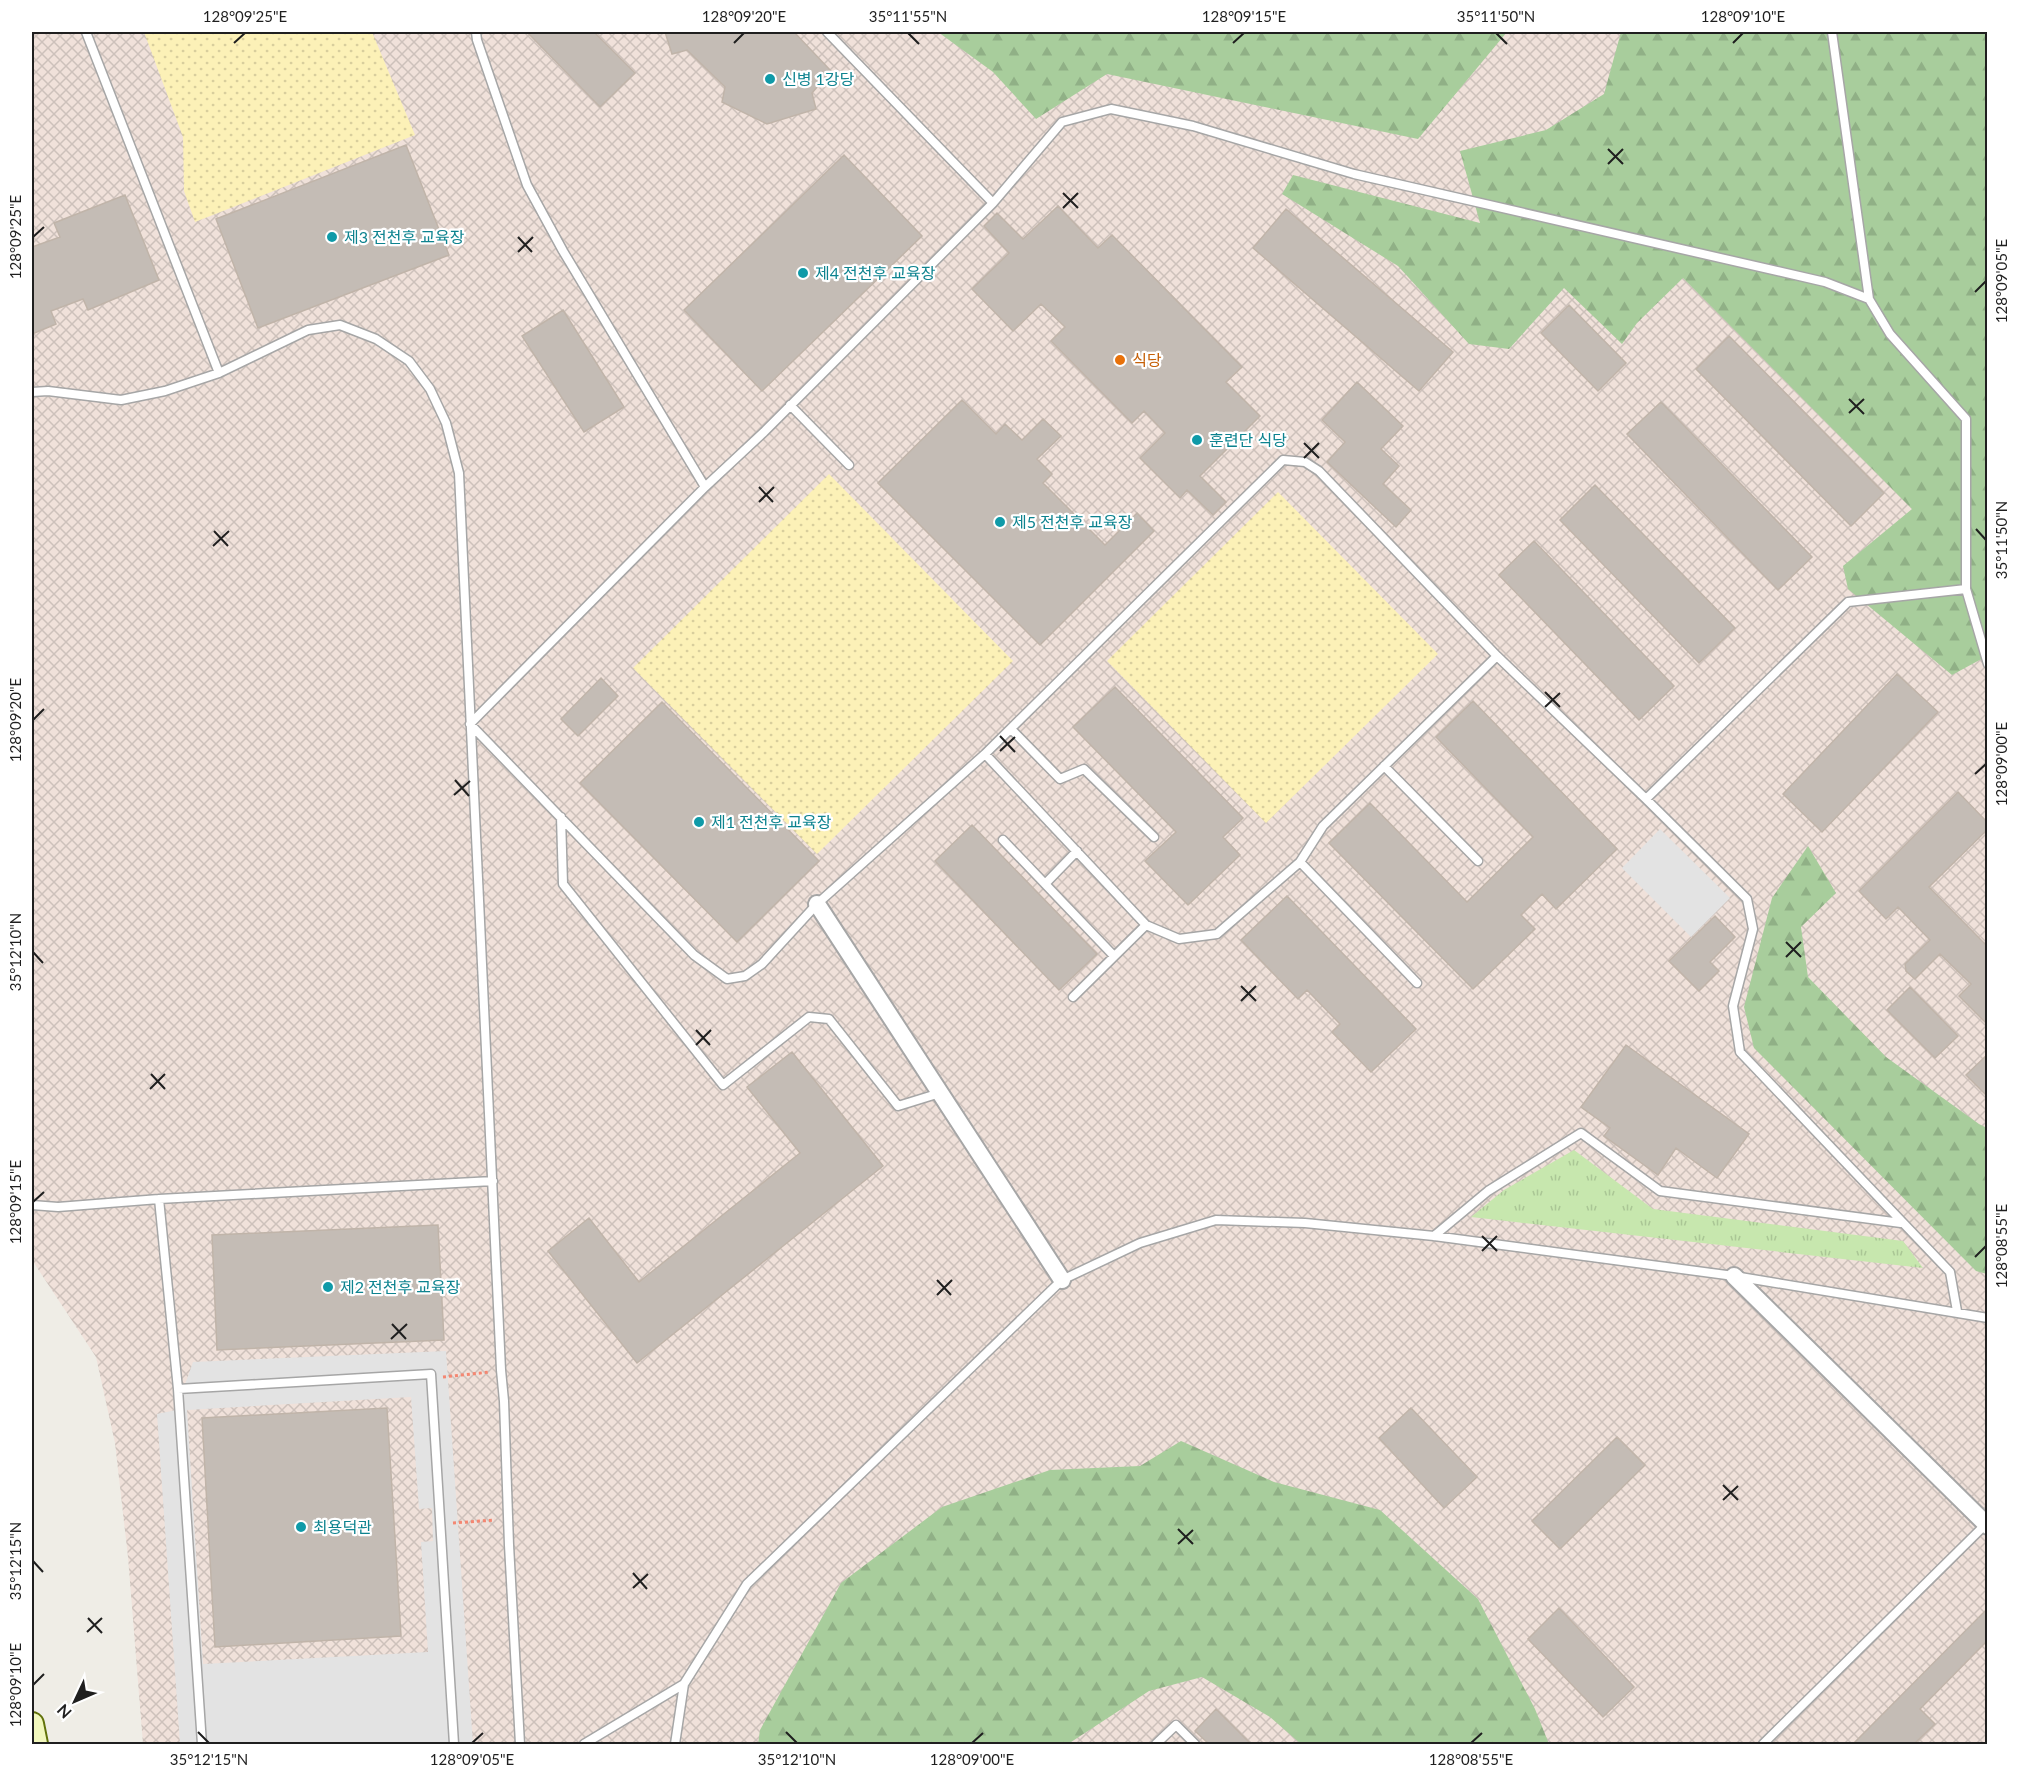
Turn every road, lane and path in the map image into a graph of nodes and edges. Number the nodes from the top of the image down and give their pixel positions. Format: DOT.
graph roads {
  1 [pos="86,32"];
  2 [pos="476,32"];
  3 [pos="827,32"];
  4 [pos="1832,32"];
  5 [pos="993,203"];
  6 [pos="1869,299"];
  7 [pos="219,373"];
  8 [pos="32,392"];
  9 [pos="790,405"];
  10 [pos="849,465"];
  11 [pos="705,487"];
  12 [pos="1966,589"];
  13 [pos="1497,656"];
  14 [pos="1988,664"];
  15 [pos="470,724"];
  16 [pos="1011,729"];
  17 [pos="986,754"];
  18 [pos="1384,766"];
  19 [pos="1646,799"];
  20 [pos="561,817"];
  21 [pos="1154,837"];
  22 [pos="1004,840"];
  23 [pos="1077,851"];
  24 [pos="1478,861"];
  25 [pos="1300,862"];
  26 [pos="1045,884"];
  27 [pos="817,904"];
  28 [pos="1146,925"];
  29 [pos="1114,956"];
  30 [pos="1417,983"];
  31 [pos="1073,997"];
  32 [pos="940,1094"];
  33 [pos="493,1181"];
  34 [pos="159,1199"];
  35 [pos="32,1205"];
  36 [pos="1902,1223"];
  37 [pos="1434,1236"];
  38 [pos="1734,1276"];
  39 [pos="1062,1280"];
  40 [pos="1957,1311"];
  41 [pos="1988,1318"];
  42 [pos="501,1370"];
  43 [pos="432,1379"];
  44 [pos="178,1389"];
  45 [pos="508,1520"];
  46 [pos="441,1524"];
  47 [pos="1987,1524"];
  48 [pos="684,1684"];
  49 [pos="32,1724"];
  50 [pos="36,1744"];
  51 [pos="202,1744"];
  52 [pos="454,1744"];
  53 [pos="520,1744"];
  54 [pos="584,1744"];
  55 [pos="675,1744"];
  56 [pos="1156,1744"];
  57 [pos="1195,1744"];
  58 [pos="1763,1744"];
  1 -- 7 [label="lane"];
  2 -- 11 [label="lane"];
  3 -- 5 [label="lane"];
  4 -- 6 [label="lane"];
  5 -- 6 [label="lane"];
  5 -- 9 [label="lane"];
  6 -- 12 [label="lane"];
  7 -- 8 [label="lane"];
  7 -- 15 [label="lane"];
  9 -- 10 [label="lane"];
  9 -- 11 [label="lane"];
  11 -- 15 [label="lane"];
  12 -- 14 [label="lane"];
  12 -- 19 [label="lane"];
  13 -- 16 [label="lane"];
  13 -- 18 [label="lane"];
  13 -- 19 [label="lane"];
  15 -- 20 [label="lane"];
  15 -- 33 [label="lane"];
  16 -- 17 [label="lane"];
  16 -- 21 [label="lane"];
  17 -- 23 [label="lane"];
  17 -- 27 [label="lane"];
  18 -- 24 [label="lane"];
  18 -- 25 [label="lane"];
  19 -- 36 [label="lane"];
  20 -- 27 [label="lane"];
  20 -- 32 [label="lane"];
  22 -- 26 [label="lane"];
  23 -- 26 [label="lane"];
  23 -- 28 [label="lane"];
  25 -- 28 [label="lane"];
  25 -- 30 [label="lane"];
  26 -- 29 [label="lane"];
  27 -- 32 [label="street"];
  28 -- 29 [label="lane"];
  29 -- 31 [label="lane"];
  32 -- 39 [label="street"];
  33 -- 34 [label="lane"];
  33 -- 42 [label="lane"];
  34 -- 35 [label="lane"];
  34 -- 44 [label="lane"];
  36 -- 37 [label="lane"];
  36 -- 40 [label="lane"];
  37 -- 38 [label="lane"];
  37 -- 39 [label="lane"];
  38 -- 40 [label="lane"];
  38 -- 47 [label="street"];
  39 -- 48 [label="lane"];
  40 -- 41 [label="lane"];
  42 -- 43 [label="path"];
  42 -- 45 [label="lane"];
  43 -- 44 [label="lane"];
  43 -- 46 [label="lane"];
  44 -- 51 [label="lane"];
  45 -- 46 [label="path"];
  45 -- 53 [label="lane"];
  46 -- 52 [label="lane"];
  47 -- 58 [label="lane"];
  48 -- 54 [label="lane"];
  48 -- 55 [label="lane"];
  49 -- 50 [label="main road"];
  56 -- 57 [label="lane"];
}
